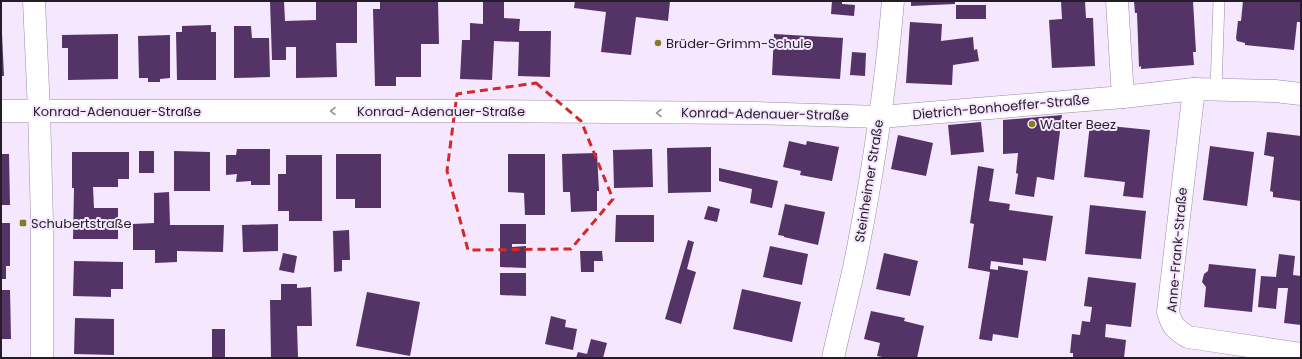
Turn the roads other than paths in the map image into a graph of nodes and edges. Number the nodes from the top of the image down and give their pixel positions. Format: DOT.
graph roads {
  1 [pos="34,1"];
  2 [pos="893,1"];
  3 [pos="1117,1"];
  4 [pos="1219,1"];
  5 [pos="1194,89"];
  6 [pos="1216,89"];
  7 [pos="1301,94"];
  8 [pos="1122,97"];
  9 [pos="39,110"];
  10 [pos="1,111"];
  11 [pos="880,116"];
  12 [pos="1301,354"];
  13 [pos="42,358"];
  14 [pos="833,358"];
  1 -- 9 [label="street"];
  2 -- 11 [label="street, Steinheimer Straße"];
  3 -- 8 [label="street"];
  4 -- 6 [label="lane"];
  5 -- 6 [label="street, Dietrich-Bonhoeffer-Straße"];
  5 -- 8 [label="street, Dietrich-Bonhoeffer-Straße"];
  5 -- 12 [label="street, Anne-Frank-Straße"];
  6 -- 7 [label="street, Dietrich-Bonhoeffer-Straße"];
  8 -- 11 [label="street, Dietrich-Bonhoeffer-Straße"];
  9 -- 10 [label="street, Konrad-Adenauer-Straße"];
  11 -- 9 [label="street, Konrad-Adenauer-Straße, one-way"];
  9 -- 13 [label="street"];
  11 -- 14 [label="street, Steinheimer Straße"];
}
